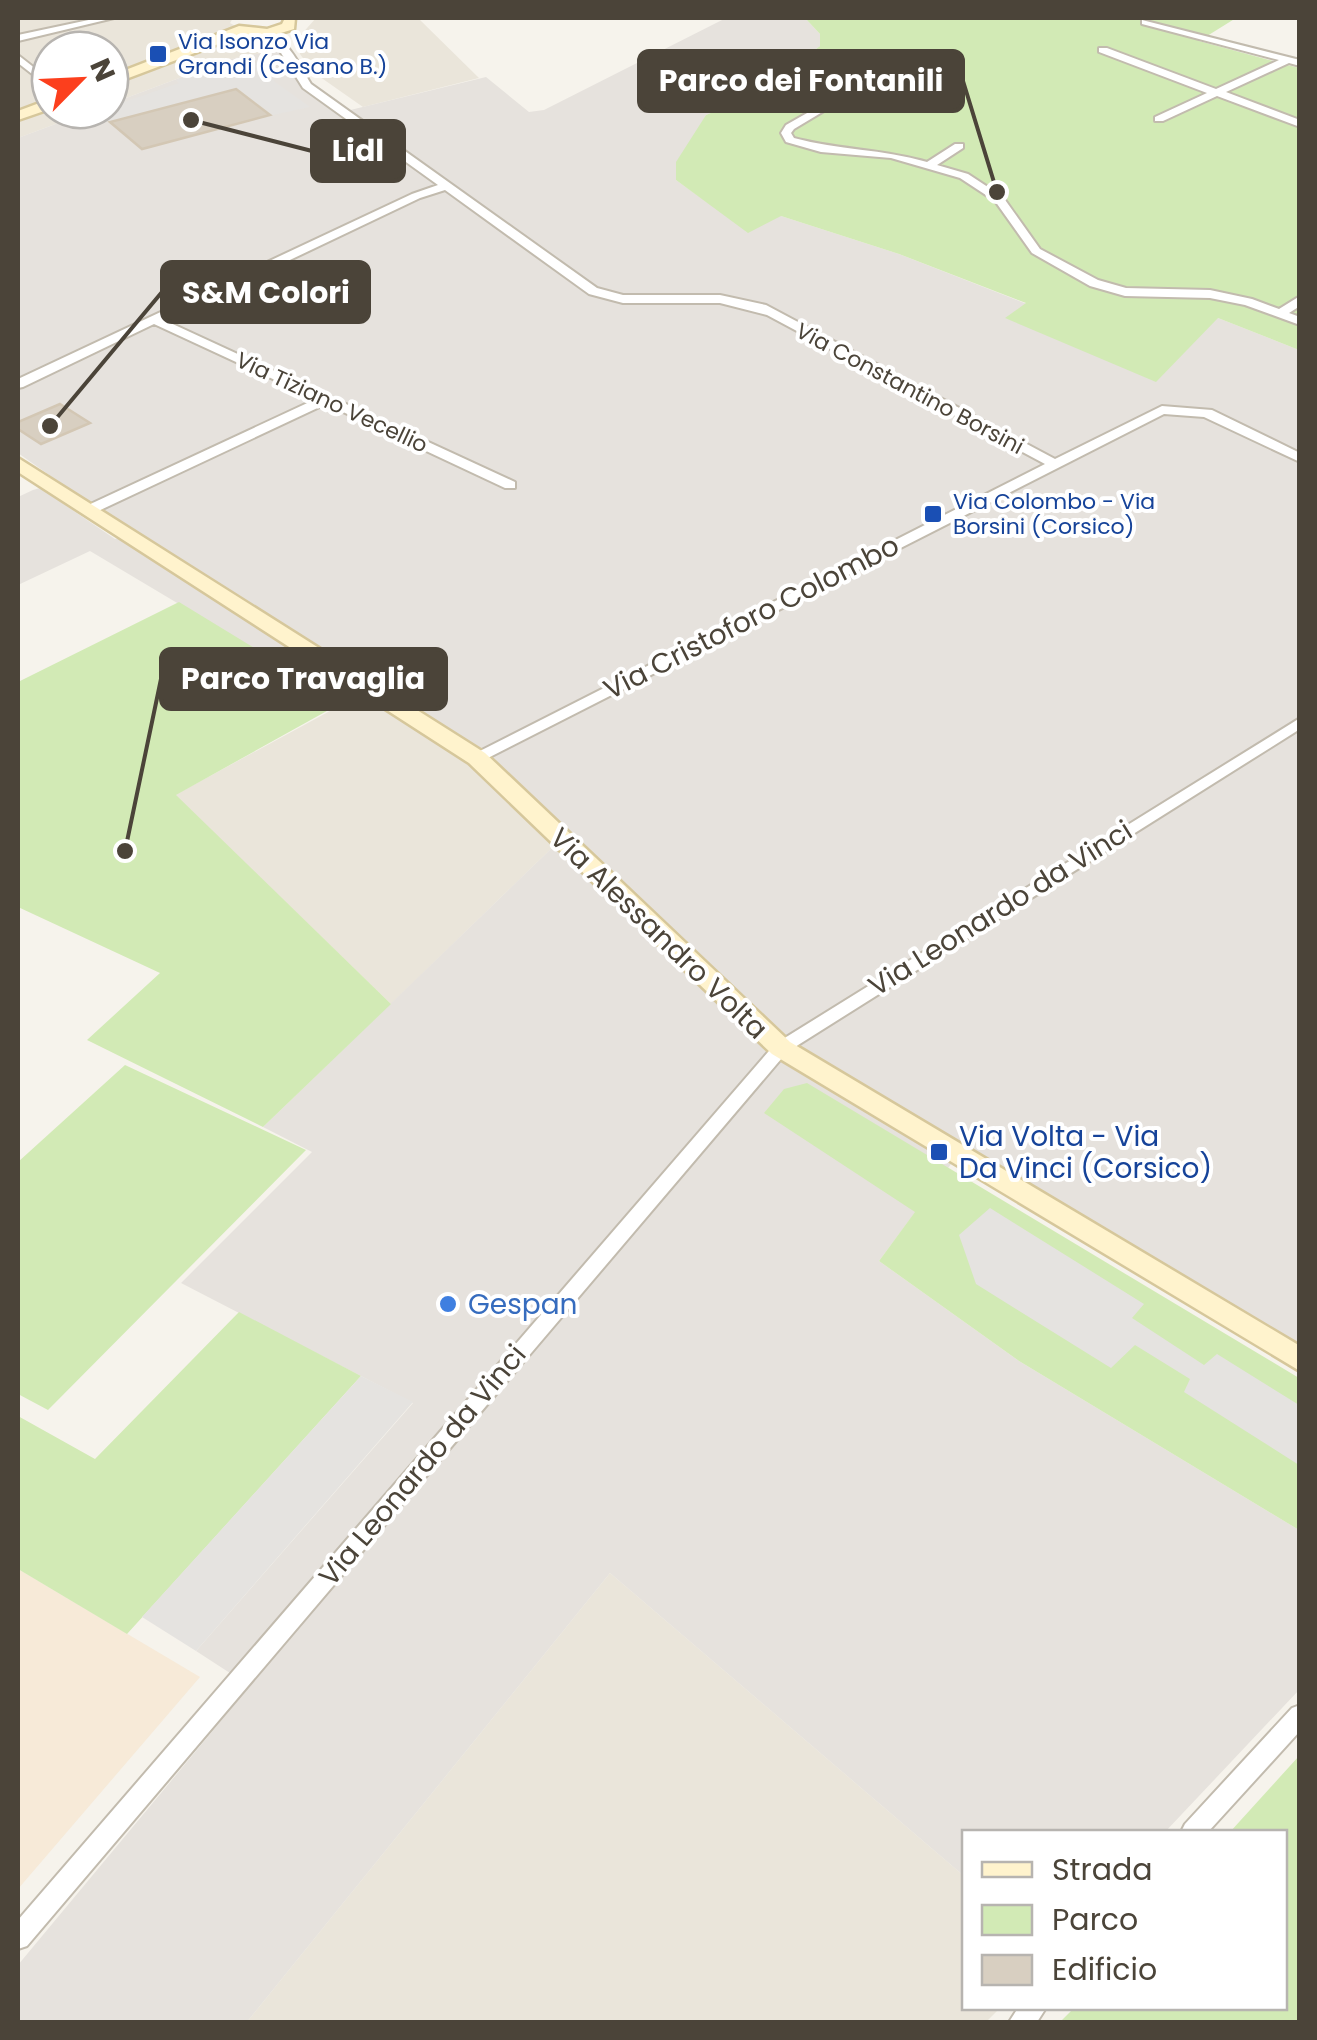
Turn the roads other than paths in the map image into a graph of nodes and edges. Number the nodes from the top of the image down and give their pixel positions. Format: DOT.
graph roads {
  1 [pos="109,18"];
  2 [pos="1146,22"];
  3 [pos="251,25"];
  4 [pos="287,25"];
  5 [pos="18,38"];
  6 [pos="1103,50"];
  7 [pos="1294,62"];
  8 [pos="130,73"];
  9 [pos="1216,93"];
  10 [pos="830,103"];
  11 [pos="1159,118"];
  12 [pos="1300,124"];
  13 [pos="959,146"];
  14 [pos="931,164"];
  15 [pos="448,186"];
  16 [pos="1300,300"];
  17 [pos="1280,314"];
  18 [pos="154,320"];
  19 [pos="1300,321"];
  20 [pos="18,384"];
  21 [pos="325,400"];
  22 [pos="1300,458"];
  23 [pos="1052,463"];
  24 [pos="18,464"];
  25 [pos="510,485"];
  26 [pos="89,510"];
  27 [pos="1300,722"];
  28 [pos="477,758"];
  29 [pos="781,1048"];
  30 [pos="1295,1351"];
  31 [pos="1300,1716"];
  32 [pos="1195,1830"];
  33 [pos="18,1938"];
  1 -- 5 [label="street"];
  2 -- 7 [label="street"];
  3 -- 4 [label="street"];
  3 -- 8 [label="street"];
  4 -- 15 [label="street, Via Constantino Borsini"];
  6 -- 9 [label="street"];
  7 -- 9 [label="street"];
  9 -- 11 [label="street"];
  9 -- 12 [label="street"];
  10 -- 14 [label="street"];
  13 -- 14 [label="street"];
  14 -- 17 [label="street"];
  15 -- 18 [label="street"];
  15 -- 23 [label="street, Via Constantino Borsini"];
  16 -- 17 [label="street"];
  17 -- 19 [label="street"];
  18 -- 20 [label="street"];
  18 -- 21 [label="street, Via Tiziano Vecellio"];
  21 -- 25 [label="street, Via Tiziano Vecellio"];
  21 -- 26 [label="street"];
  22 -- 23 [label="street, Via Cristoforo Colombo"];
  23 -- 28 [label="street, Via Cristoforo Colombo"];
  24 -- 26 [label="street, Via Alessandro Volta"];
  26 -- 28 [label="street, Via Alessandro Volta"];
  27 -- 29 [label="street, Via Leonardo da Vinci"];
  28 -- 29 [label="street, Via Alessandro Volta"];
  29 -- 30 [label="street, Via Alessandro Volta"];
  29 -- 33 [label="street, Via Leonardo da Vinci"];
  31 -- 32 [label="street"];
}
